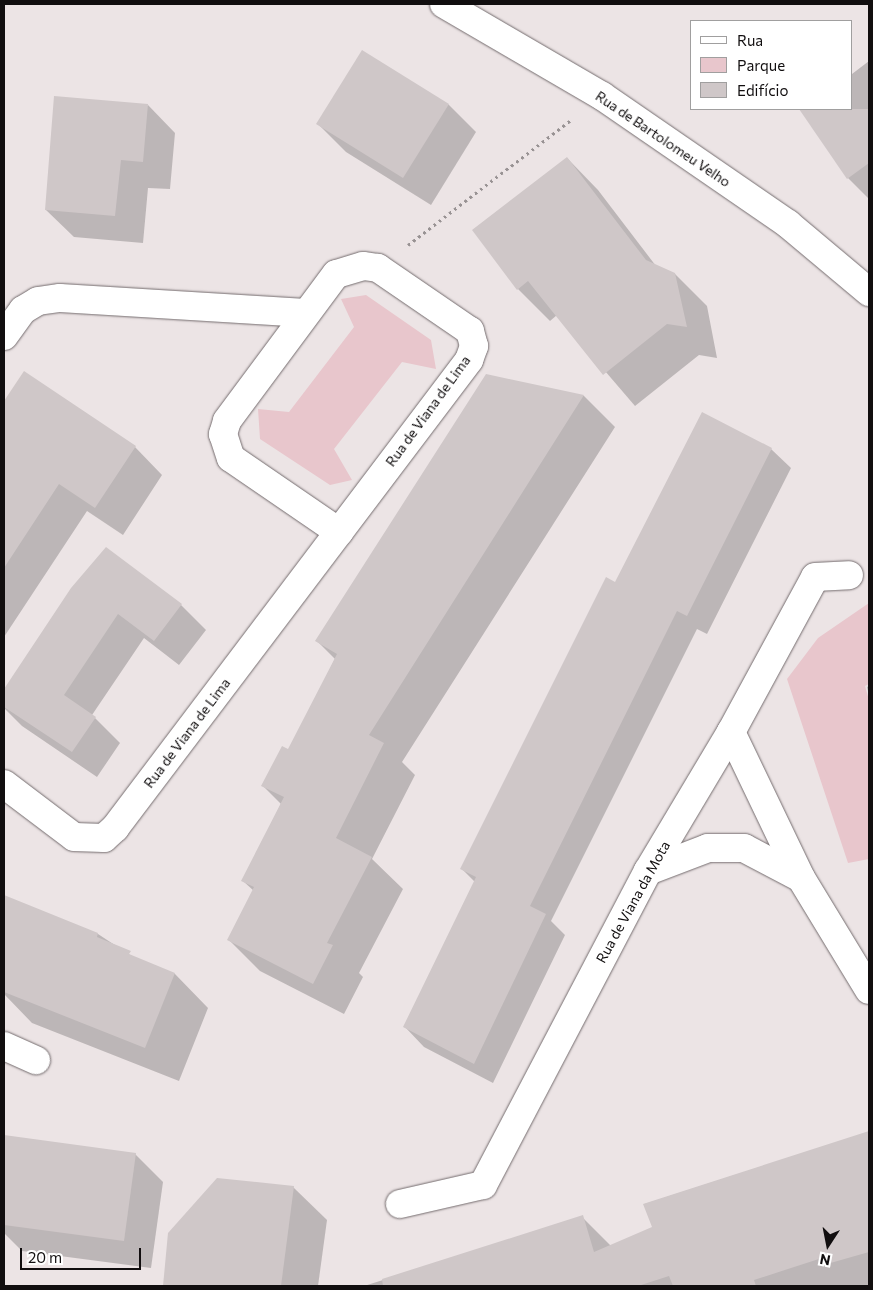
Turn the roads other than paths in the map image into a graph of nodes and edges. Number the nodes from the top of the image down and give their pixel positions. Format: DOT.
graph roads {
  1 [pos="444,4"];
  2 [pos="869,292"];
  3 [pos="306,313"];
  4 [pos="4,336"];
  5 [pos="339,532"];
  6 [pos="849,575"];
  7 [pos="731,732"];
  8 [pos="4,784"];
  9 [pos="648,871"];
  10 [pos="801,878"];
  11 [pos="868,987"];
  12 [pos="4,1046"];
  13 [pos="36,1060"];
  14 [pos="400,1204"];
  1 -- 2 [label="street, Rua de Bartolomeu Velho"];
  3 -- 4 [label="street"];
  3 -- 5 [label="street"];
  3 -- 5 [label="street, Rua de Viana de Lima"];
  5 -- 8 [label="street, Rua de Viana de Lima"];
  6 -- 7 [label="street, Rua de Viana da Mota"];
  7 -- 9 [label="street, Rua de Viana da Mota"];
  7 -- 10 [label="street"];
  9 -- 10 [label="street"];
  9 -- 14 [label="street, Rua de Viana da Mota"];
  10 -- 11 [label="street"];
  12 -- 13 [label="street"];
}
